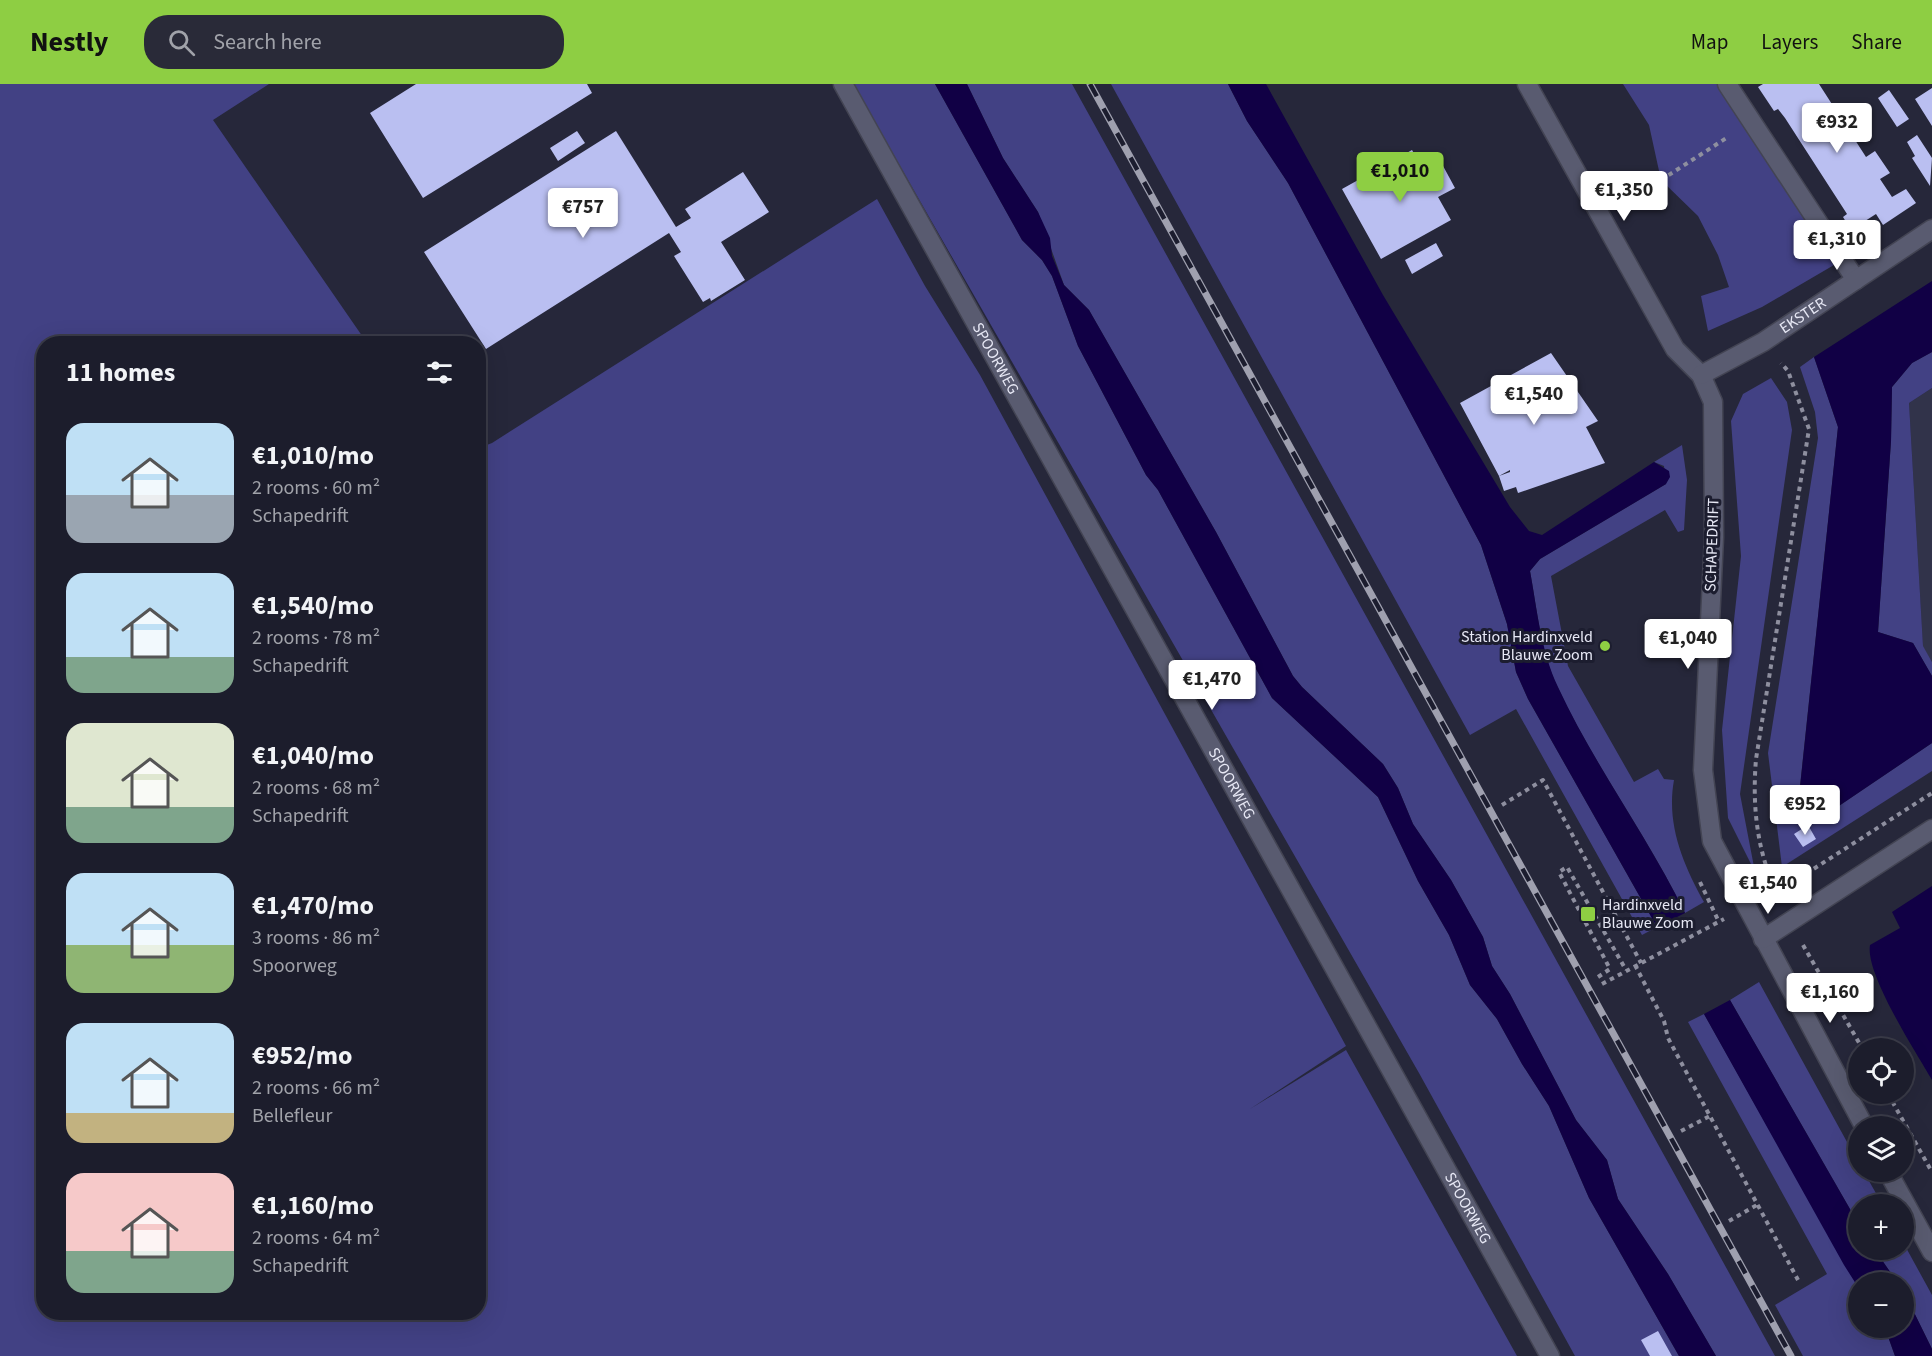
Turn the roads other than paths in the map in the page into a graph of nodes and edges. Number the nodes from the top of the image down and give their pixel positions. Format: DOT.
graph roads {
  1 [pos="843,84"];
  2 [pos="1527,84"];
  3 [pos="1726,84"];
  4 [pos="1932,229"];
  5 [pos="1856,280"];
  6 [pos="1701,375"];
  7 [pos="1932,830"];
  8 [pos="1763,939"];
  9 [pos="1859,1116"];
  10 [pos="1894,1182"];
  11 [pos="1932,1252"];
  12 [pos="1550,1356"];
  1 -- 12 [label="street, SPOORWEG"];
  2 -- 6 [label="street, SCHAPEDRIFT"];
  3 -- 5 [label="street"];
  4 -- 5 [label="street, EKSTER"];
  5 -- 6 [label="street, EKSTER"];
  6 -- 8 [label="street, SCHAPEDRIFT"];
  7 -- 8 [label="street"];
  8 -- 9 [label="street, SCHAPEDRIFT"];
  10 -- 11 [label="street"];
}
